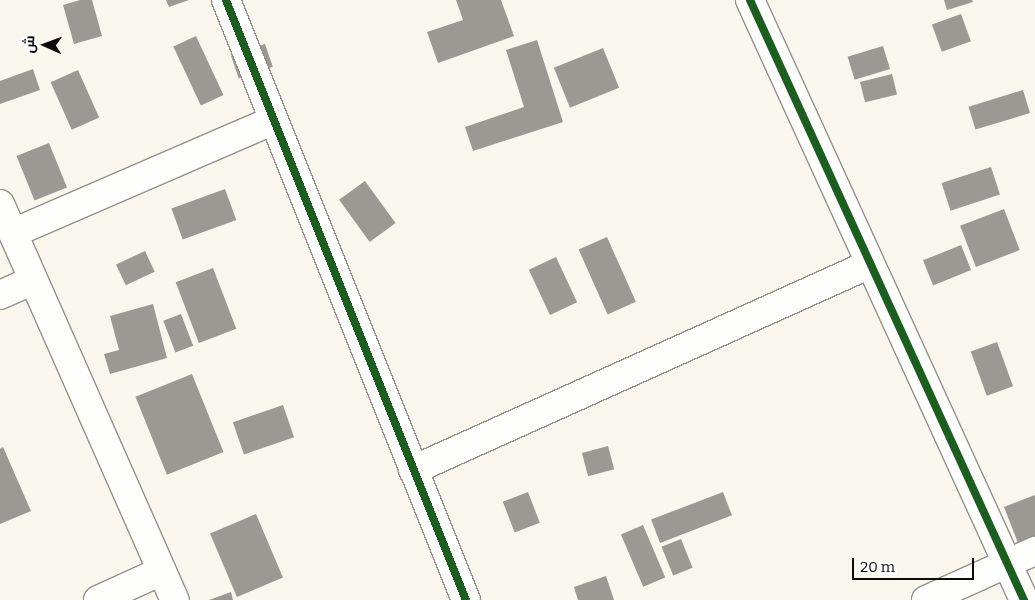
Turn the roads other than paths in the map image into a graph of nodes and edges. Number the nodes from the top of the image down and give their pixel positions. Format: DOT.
graph roads {
  1 [pos="226,0"];
  2 [pos="750,0"];
  3 [pos="274,120"];
  4 [pos="0,204"];
  5 [pos="13,233"];
  6 [pos="870,264"];
  7 [pos="33,280"];
  8 [pos="0,295"];
  9 [pos="414,470"];
  10 [pos="1035,552"];
  11 [pos="1007,564"];
  12 [pos="162,571"];
  13 [pos="98,600"];
  14 [pos="175,600"];
  15 [pos="466,600"];
  16 [pos="926,600"];
  17 [pos="1024,600"];
  1 -- 3 [label="street"];
  2 -- 6 [label="street"];
  3 -- 5 [label="street"];
  3 -- 9 [label="street"];
  4 -- 5 [label="street"];
  5 -- 7 [label="street"];
  6 -- 9 [label="street"];
  6 -- 11 [label="street"];
  7 -- 8 [label="street"];
  7 -- 12 [label="street"];
  9 -- 15 [label="street"];
  10 -- 11 [label="street"];
  11 -- 16 [label="street"];
  11 -- 17 [label="street"];
  12 -- 13 [label="street"];
  12 -- 14 [label="street"];
}
